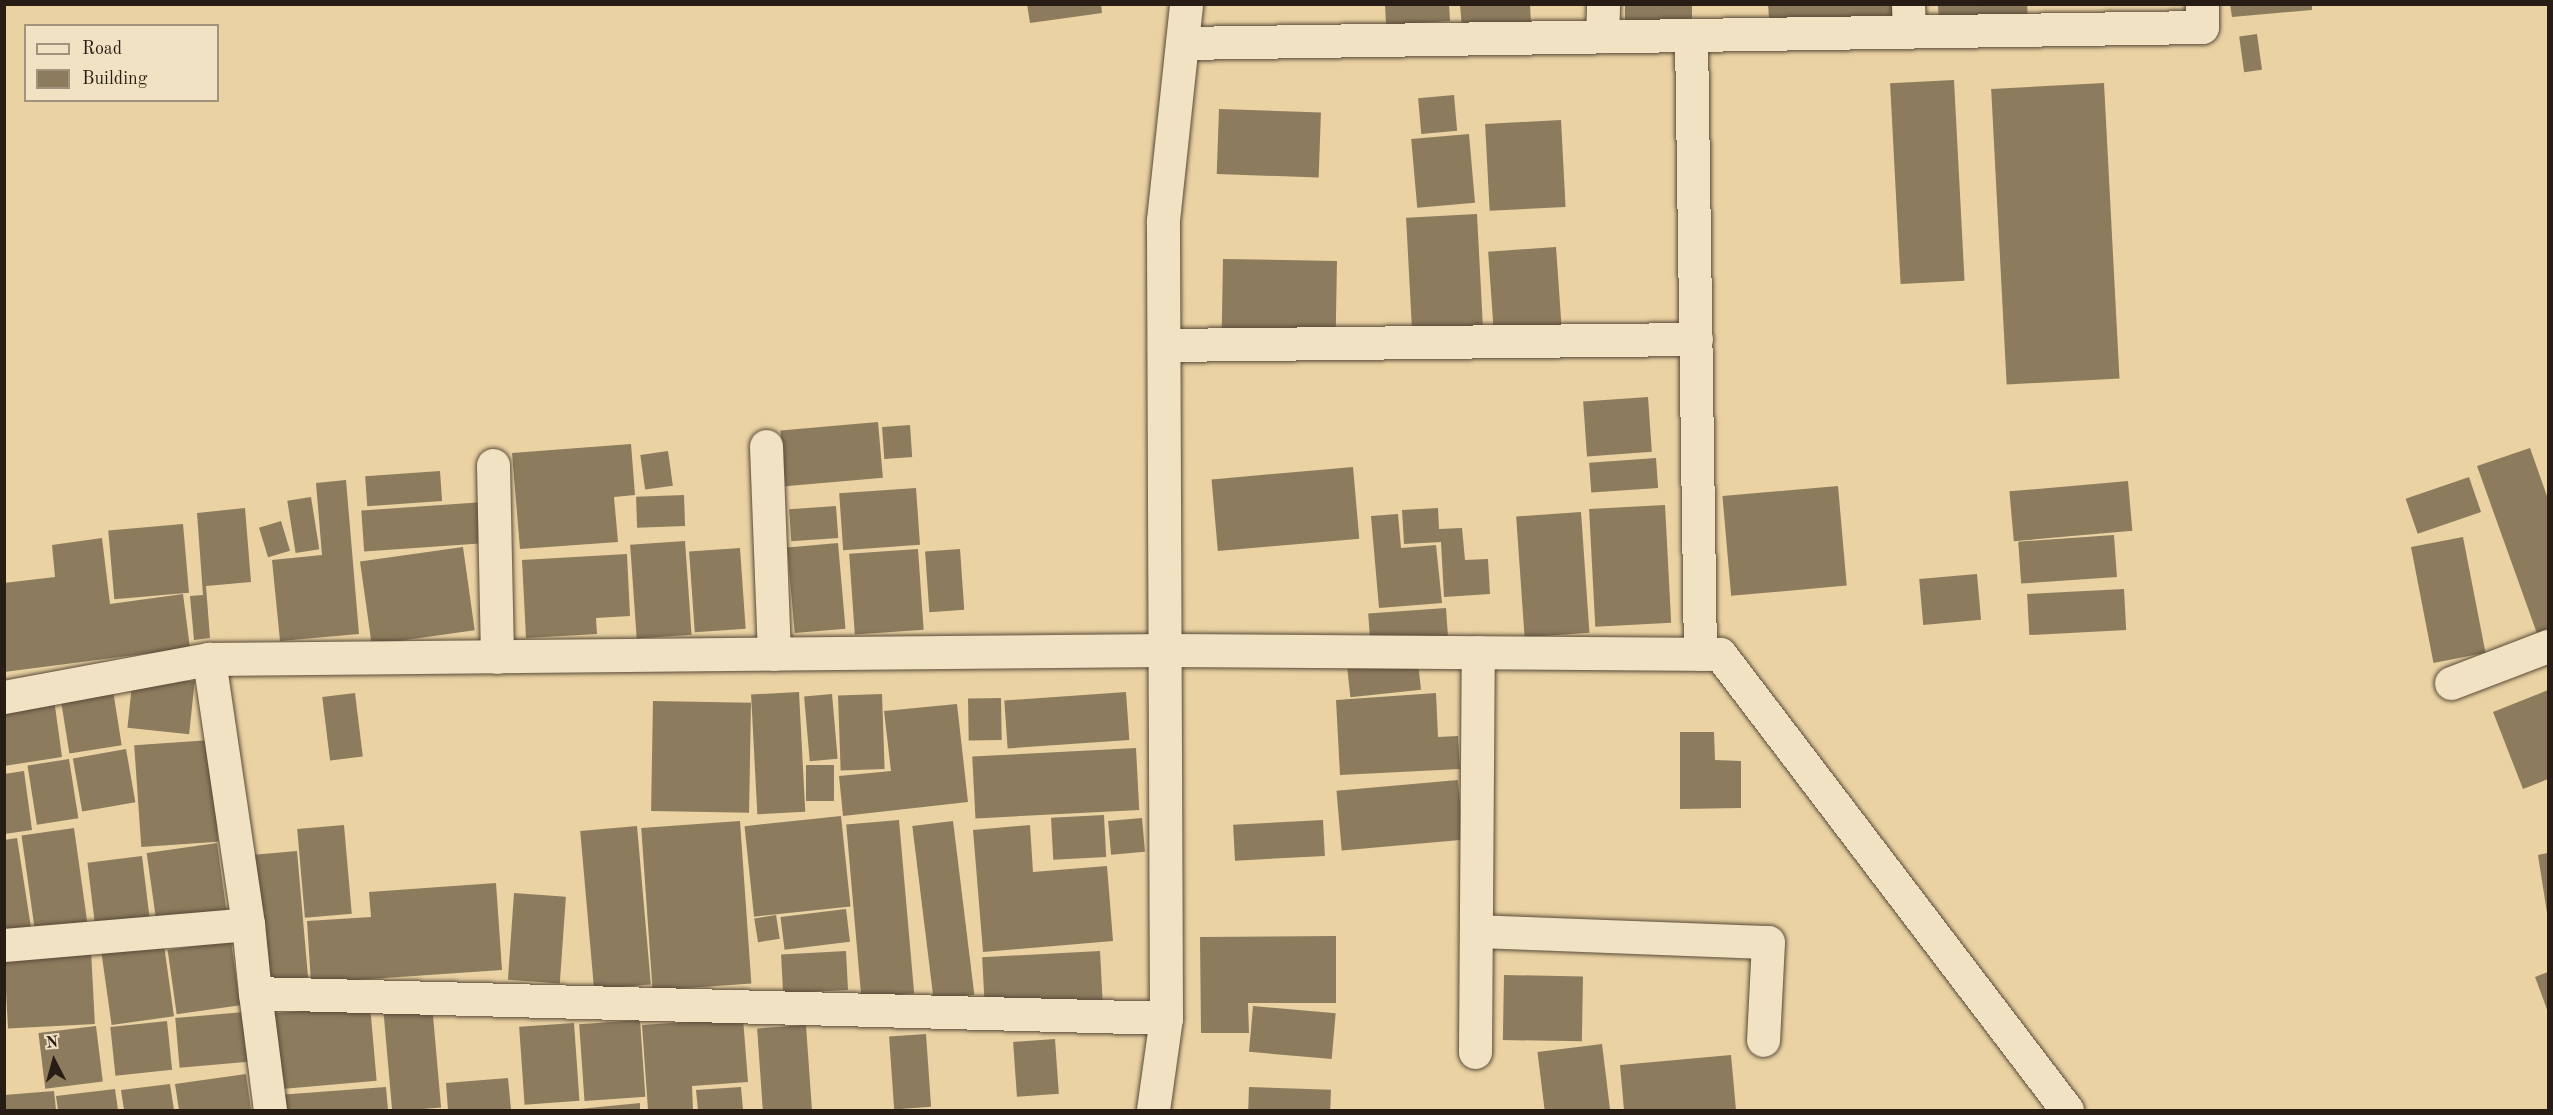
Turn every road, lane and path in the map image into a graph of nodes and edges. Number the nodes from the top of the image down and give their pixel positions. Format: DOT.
graph roads {
  1 [pos="1186,4"];
  2 [pos="2202,4"];
  3 [pos="1909,18"];
  4 [pos="1603,20"];
  5 [pos="1691,35"];
  6 [pos="1182,43"];
  7 [pos="1696,339"];
  8 [pos="1164,345"];
  9 [pos="766,446"];
  10 [pos="493,465"];
  11 [pos="2548,646"];
  12 [pos="1165,650"];
  13 [pos="1478,652"];
  14 [pos="774,654"];
  15 [pos="1700,654"];
  16 [pos="497,657"];
  17 [pos="209,659"];
  18 [pos="2451,683"];
  19 [pos="4,697"];
  20 [pos="248,924"];
  21 [pos="1476,931"];
  22 [pos="4,945"];
  23 [pos="255,993"];
  24 [pos="1166,1018"];
  25 [pos="1763,1040"];
  26 [pos="1475,1052"];
  27 [pos="270,1110"];
  28 [pos="1153,1110"];
  29 [pos="2067,1110"];
  1 -- 6 [label="street"];
  2 -- 3 [label="street"];
  3 -- 5 [label="street"];
  4 -- 5 [label="street"];
  4 -- 6 [label="street"];
  5 -- 7 [label="street"];
  6 -- 8 [label="street"];
  7 -- 8 [label="street"];
  7 -- 15 [label="street"];
  8 -- 12 [label="street"];
  9 -- 14 [label="street"];
  10 -- 16 [label="street"];
  11 -- 18 [label="street"];
  12 -- 13 [label="street"];
  12 -- 14 [label="street"];
  12 -- 24 [label="street"];
  13 -- 15 [label="street"];
  13 -- 21 [label="street"];
  14 -- 16 [label="street"];
  15 -- 29 [label="street"];
  16 -- 17 [label="street"];
  17 -- 19 [label="street"];
  17 -- 20 [label="street"];
  20 -- 22 [label="street"];
  20 -- 23 [label="street"];
  21 -- 25 [label="street"];
  21 -- 26 [label="street"];
  23 -- 24 [label="street"];
  23 -- 27 [label="street"];
  24 -- 28 [label="street"];
}
